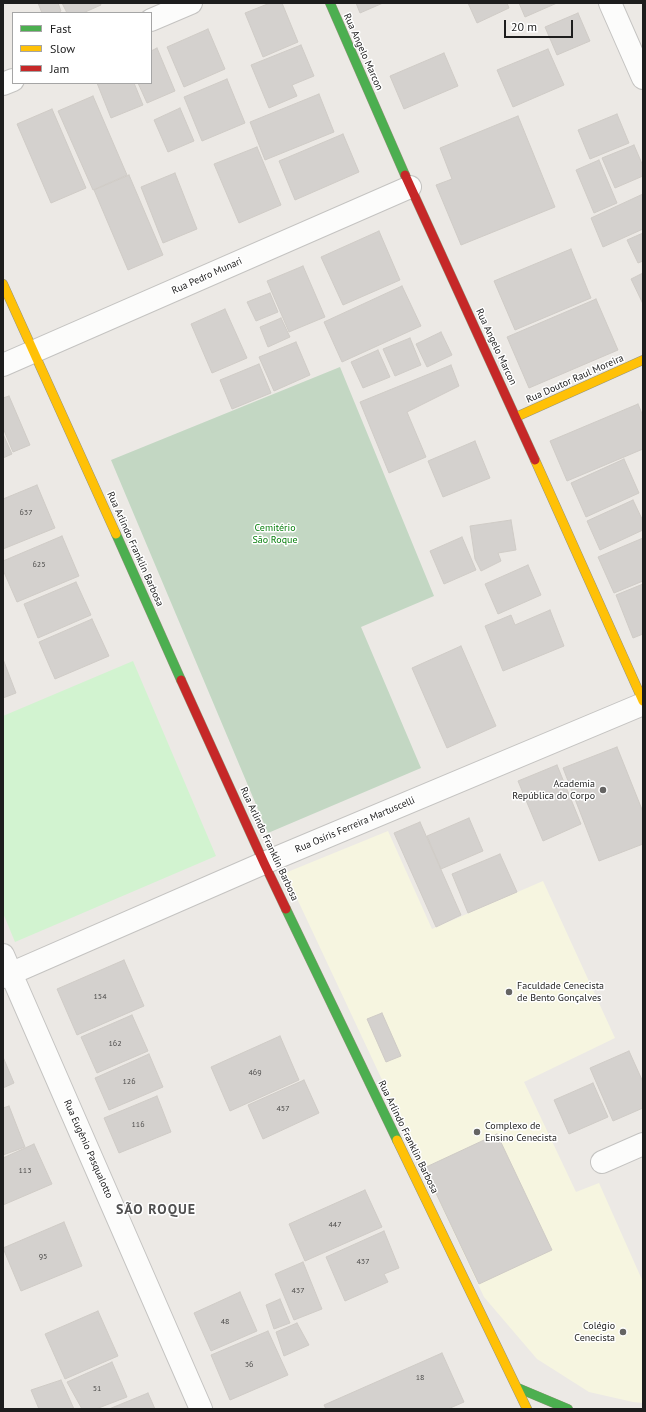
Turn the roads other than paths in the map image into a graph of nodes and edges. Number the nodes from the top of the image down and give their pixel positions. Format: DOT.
graph roads {
  1 [pos="191,3"];
  2 [pos="330,3"];
  3 [pos="610,3"];
  4 [pos="152,20"];
  5 [pos="643,78"];
  6 [pos="410,187"];
  7 [pos="3,284"];
  8 [pos="34,352"];
  9 [pos="643,360"];
  10 [pos="3,365"];
  11 [pos="516,417"];
  12 [pos="643,701"];
  13 [pos="643,704"];
  14 [pos="264,863"];
  15 [pos="6,969"];
  16 [pos="643,1144"];
  17 [pos="602,1162"];
  18 [pos="518,1388"];
  19 [pos="201,1409"];
  20 [pos="527,1409"];
  21 [pos="568,1409"];
  1 -- 4 [label="street"];
  2 -- 6 [label="street, Rua Angelo Marcon"];
  3 -- 5 [label="street"];
  6 -- 8 [label="street, Rua Pedro Munari"];
  6 -- 11 [label="street, Rua Angelo Marcon"];
  7 -- 8 [label="street, Rua Arlindo Franklin Barbosa"];
  8 -- 10 [label="street, Rua Pedro Munari"];
  8 -- 14 [label="street, Rua Arlindo Franklin Barbosa"];
  9 -- 11 [label="street, Rua Doutor Raul Moreira"];
  11 -- 12 [label="street, Rua Angelo Marcon"];
  13 -- 14 [label="street, Rua Osíris Ferreira Martuscelli"];
  14 -- 15 [label="street, Rua Osíris Ferreira Martuscelli"];
  14 -- 18 [label="street, Rua Arlindo Franklin Barbosa"];
  15 -- 19 [label="street, Rua Eugênio Pasqualotto"];
  16 -- 17 [label="street"];
  18 -- 20 [label="street, Rua Arlindo Franklin Barbosa"];
  18 -- 21 [label="street"];
}
